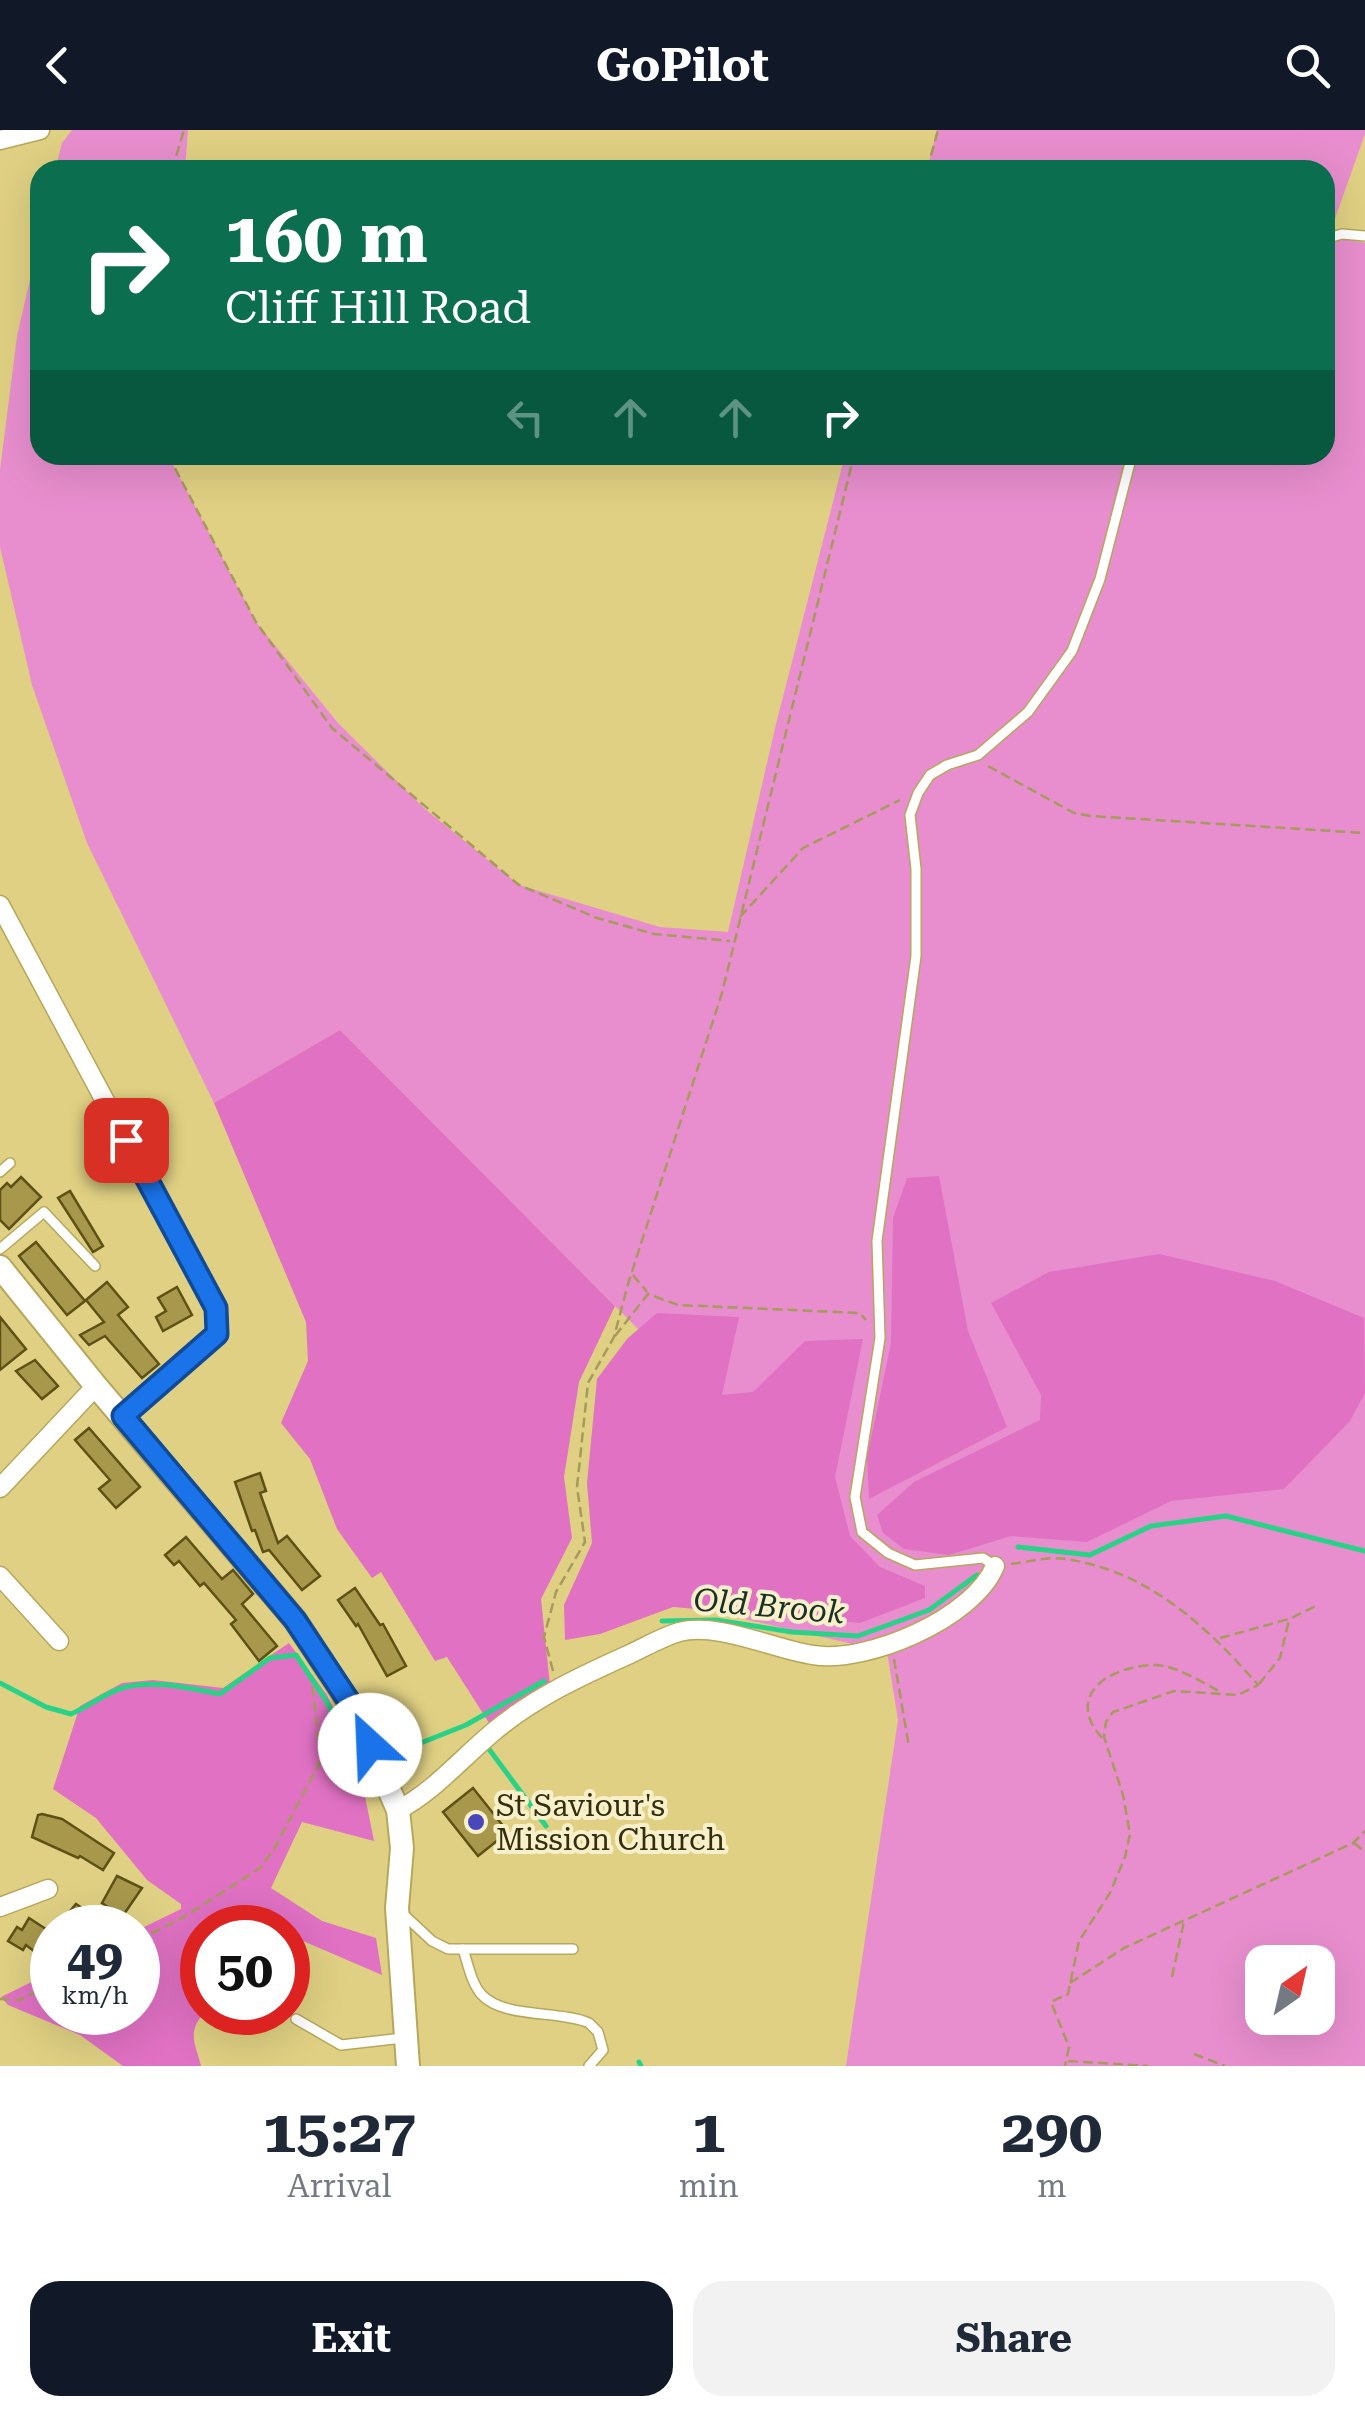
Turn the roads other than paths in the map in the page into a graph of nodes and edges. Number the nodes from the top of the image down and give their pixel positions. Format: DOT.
graph roads {
  1 [pos="40,130"];
  2 [pos="0,140"];
  3 [pos="1335,236"];
  4 [pos="1365,236"];
  5 [pos="1129,465"];
  6 [pos="0,905"];
  7 [pos="10,1163"];
  8 [pos="0,1172"];
  9 [pos="0,1249"];
  10 [pos="0,1266"];
  11 [pos="94,1266"];
  12 [pos="96,1386"];
  13 [pos="123,1416"];
  14 [pos="0,1488"];
  15 [pos="995,1566"];
  16 [pos="0,1576"];
  17 [pos="58,1641"];
  18 [pos="398,1810"];
  19 [pos="48,1889"];
  20 [pos="0,1907"];
  21 [pos="396,1908"];
  22 [pos="463,1949"];
  23 [pos="573,1949"];
  24 [pos="310,2028"];
  25 [pos="406,2038"];
  26 [pos="408,2066"];
  27 [pos="589,2066"];
  1 -- 2 [label="street"];
  3 -- 4 [label="lane"];
  5 -- 15 [label="lane"];
  6 -- 13 [label="street"];
  7 -- 8 [label="lane"];
  9 -- 11 [label="lane"];
  10 -- 12 [label="main road"];
  12 -- 13 [label="main road"];
  12 -- 14 [label="street"];
  13 -- 18 [label="main road"];
  15 -- 18 [label="street"];
  16 -- 17 [label="street"];
  18 -- 21 [label="main road"];
  19 -- 20 [label="street"];
  21 -- 22 [label="lane"];
  21 -- 25 [label="main road"];
  22 -- 23 [label="lane"];
  22 -- 27 [label="lane"];
  24 -- 25 [label="lane"];
  25 -- 26 [label="main road"];
}
